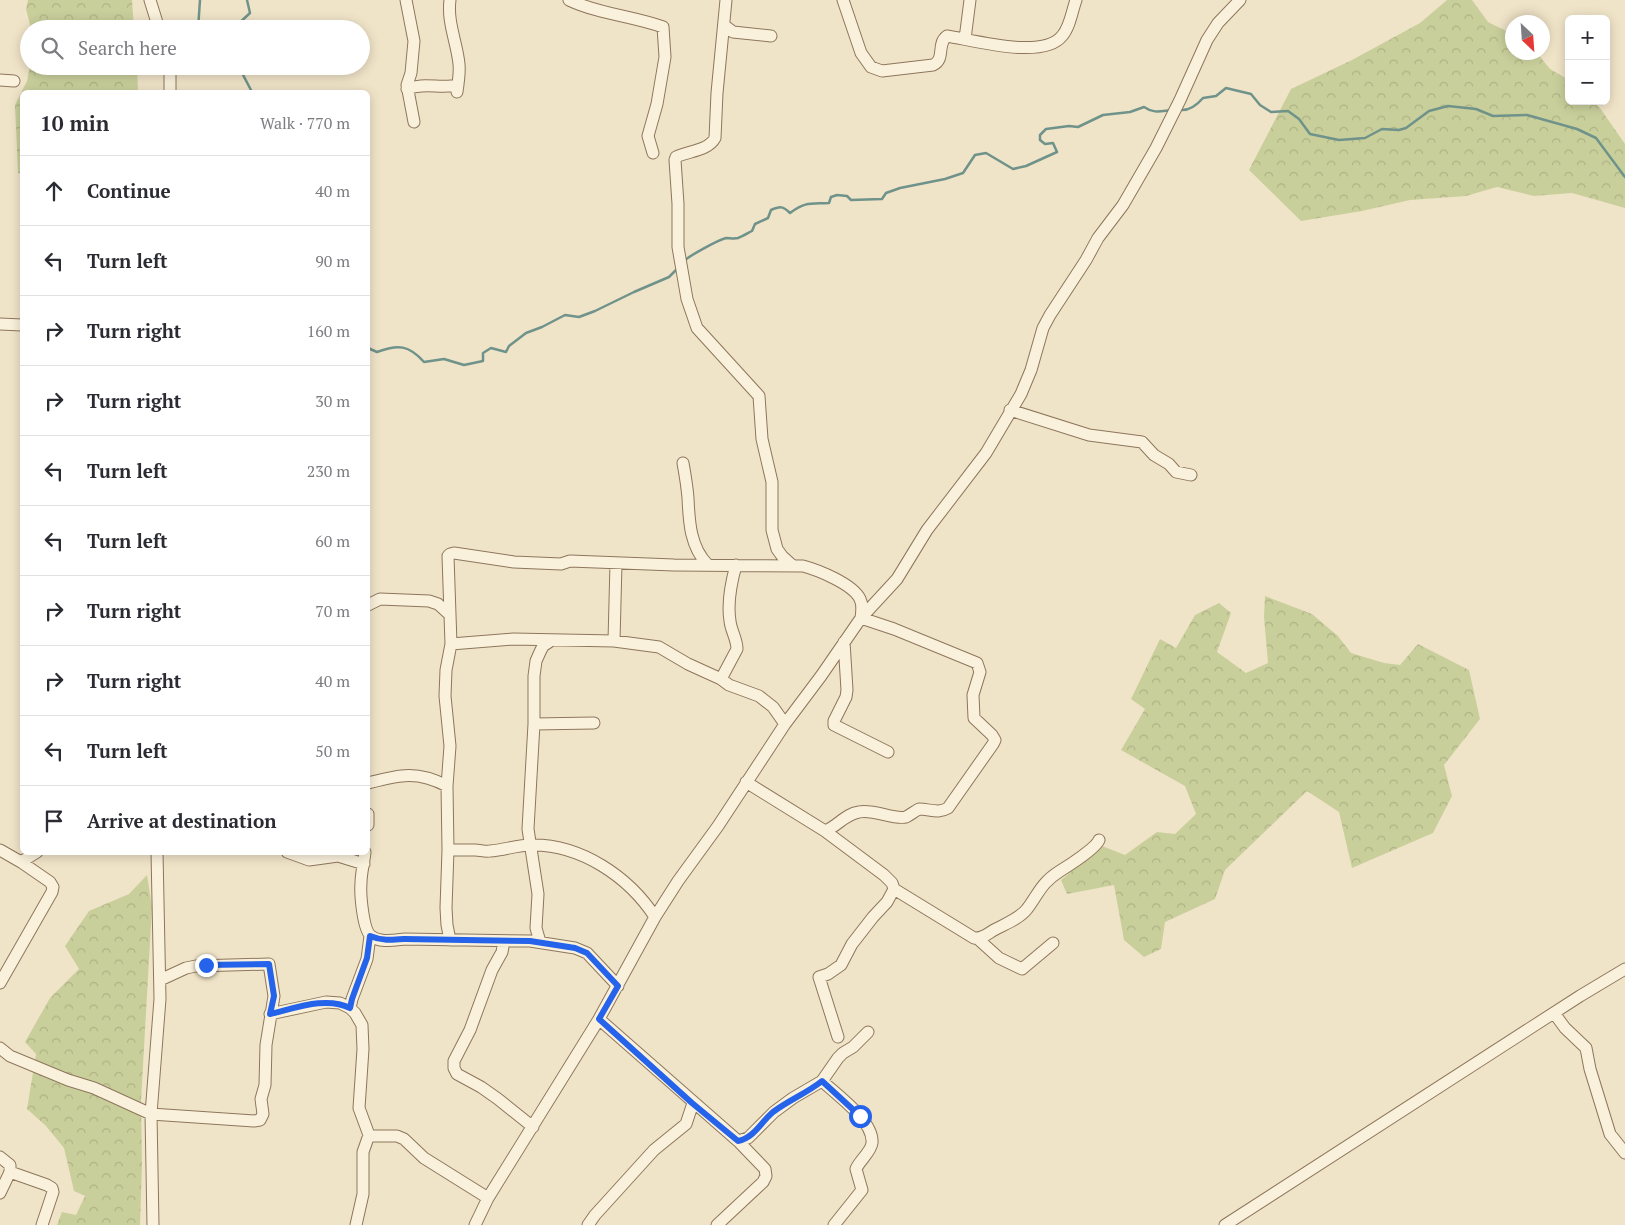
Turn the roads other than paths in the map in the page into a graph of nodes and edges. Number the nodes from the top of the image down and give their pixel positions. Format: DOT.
graph roads {
  1 [pos="150,0"];
  2 [pos="406,0"];
  3 [pos="450,0"];
  4 [pos="569,0"];
  5 [pos="726,0"];
  6 [pos="844,0"];
  7 [pos="970,0"];
  8 [pos="1076,0"];
  9 [pos="1240,0"];
  10 [pos="156,20"];
  11 [pos="725,26"];
  12 [pos="771,36"];
  13 [pos="965,39"];
  14 [pos="170,75"];
  15 [pos="0,80"];
  16 [pos="14,81"];
  17 [pos="407,89"];
  18 [pos="170,90"];
  19 [pos="414,122"];
  20 [pos="653,153"];
  21 [pos="0,324"];
  22 [pos="20,325"];
  23 [pos="1010,410"];
  24 [pos="683,463"];
  25 [pos="1191,475"];
  26 [pos="616,563"];
  27 [pos="708,564"];
  28 [pos="736,564"];
  29 [pos="792,565"];
  30 [pos="370,604"];
  31 [pos="449,614"];
  32 [pos="861,618"];
  33 [pos="552,640"];
  34 [pos="614,641"];
  35 [pos="844,642"];
  36 [pos="451,644"];
  37 [pos="721,679"];
  38 [pos="594,723"];
  39 [pos="534,724"];
  40 [pos="785,724"];
  41 [pos="888,752"];
  42 [pos="370,782"];
  43 [pos="746,782"];
  44 [pos="447,786"];
  45 [pos="825,831"];
  46 [pos="1098,840"];
  47 [pos="531,845"];
  48 [pos="0,850"];
  49 [pos="448,850"];
  50 [pos="32,855"];
  51 [pos="157,855"];
  52 [pos="293,855"];
  53 [pos="364,858"];
  54 [pos="22,862"];
  55 [pos="894,889"];
  56 [pos="655,917"];
  57 [pos="370,936"];
  58 [pos="978,939"];
  59 [pos="450,940"];
  60 [pos="504,941"];
  61 [pos="540,942"];
  62 [pos="1053,943"];
  63 [pos="1625,969"];
  64 [pos="160,980"];
  65 [pos="0,983"];
  66 [pos="618,986"];
  67 [pos="350,1008"];
  68 [pos="1554,1013"];
  69 [pos="270,1014"];
  70 [pos="599,1019"];
  71 [pos="868,1032"];
  72 [pos="838,1037"];
  73 [pos="0,1048"];
  74 [pos="822,1081"];
  75 [pos="692,1103"];
  76 [pos="151,1114"];
  77 [pos="533,1127"];
  78 [pos="369,1135"];
  79 [pos="738,1141"];
  80 [pos="1625,1153"];
  81 [pos="0,1157"];
  82 [pos="10,1172"];
  83 [pos="0,1193"];
  84 [pos="488,1198"];
  85 [pos="594,1222"];
  86 [pos="42,1225"];
  87 [pos="153,1225"];
  88 [pos="356,1225"];
  89 [pos="475,1225"];
  90 [pos="717,1225"];
  91 [pos="834,1225"];
  92 [pos="1225,1225"];
  1 -- 10 [label="street"];
  2 -- 17 [label="street"];
  3 -- 17 [label="street"];
  4 -- 20 [label="street"];
  5 -- 11 [label="street"];
  6 -- 13 [label="street"];
  7 -- 13 [label="street"];
  8 -- 13 [label="street"];
  9 -- 23 [label="street"];
  11 -- 12 [label="street"];
  11 -- 29 [label="street"];
  14 -- 18 [label="street"];
  15 -- 16 [label="street"];
  17 -- 19 [label="street"];
  21 -- 22 [label="street"];
  23 -- 25 [label="street"];
  23 -- 32 [label="street"];
  24 -- 27 [label="street"];
  26 -- 27 [label="street"];
  26 -- 31 [label="street"];
  26 -- 34 [label="street"];
  27 -- 28 [label="street"];
  28 -- 29 [label="street"];
  28 -- 37 [label="street"];
  29 -- 32 [label="street"];
  30 -- 31 [label="street"];
  31 -- 36 [label="street"];
  32 -- 35 [label="street"];
  32 -- 45 [label="street"];
  33 -- 34 [label="street"];
  33 -- 36 [label="street"];
  33 -- 39 [label="street"];
  34 -- 37 [label="street"];
  35 -- 40 [label="street"];
  35 -- 41 [label="street"];
  36 -- 44 [label="street"];
  37 -- 40 [label="street"];
  38 -- 39 [label="street"];
  39 -- 47 [label="street"];
  40 -- 43 [label="street"];
  42 -- 44 [label="street"];
  43 -- 45 [label="street"];
  43 -- 56 [label="street"];
  44 -- 49 [label="street"];
  45 -- 55 [label="street"];
  46 -- 58 [label="street"];
  47 -- 49 [label="street"];
  47 -- 56 [label="street"];
  47 -- 61 [label="street"];
  48 -- 54 [label="street"];
  49 -- 59 [label="street"];
  50 -- 54 [label="street"];
  51 -- 64 [label="street"];
  52 -- 53 [label="street"];
  53 -- 57 [label="street"];
  54 -- 65 [label="street"];
  55 -- 58 [label="street"];
  55 -- 72 [label="street"];
  56 -- 66 [label="street"];
  57 -- 59 [label="street"];
  57 -- 67 [label="street"];
  58 -- 62 [label="street"];
  59 -- 60 [label="street"];
  60 -- 61 [label="street"];
  60 -- 77 [label="street"];
  61 -- 66 [label="street"];
  63 -- 68 [label="street"];
  64 -- 69 [label="street"];
  64 -- 76 [label="street"];
  66 -- 70 [label="street"];
  67 -- 69 [label="street"];
  67 -- 78 [label="street"];
  68 -- 80 [label="street"];
  68 -- 92 [label="street"];
  69 -- 76 [label="street"];
  70 -- 75 [label="street"];
  70 -- 77 [label="street"];
  71 -- 74 [label="street"];
  73 -- 76 [label="street"];
  74 -- 79 [label="street"];
  74 -- 91 [label="street"];
  75 -- 79 [label="street"];
  75 -- 85 [label="street"];
  76 -- 87 [label="street"];
  77 -- 84 [label="street"];
  78 -- 84 [label="street"];
  78 -- 88 [label="street"];
  79 -- 90 [label="street"];
  81 -- 82 [label="street"];
  82 -- 83 [label="street"];
  82 -- 86 [label="street"];
  84 -- 89 [label="street"];
}
